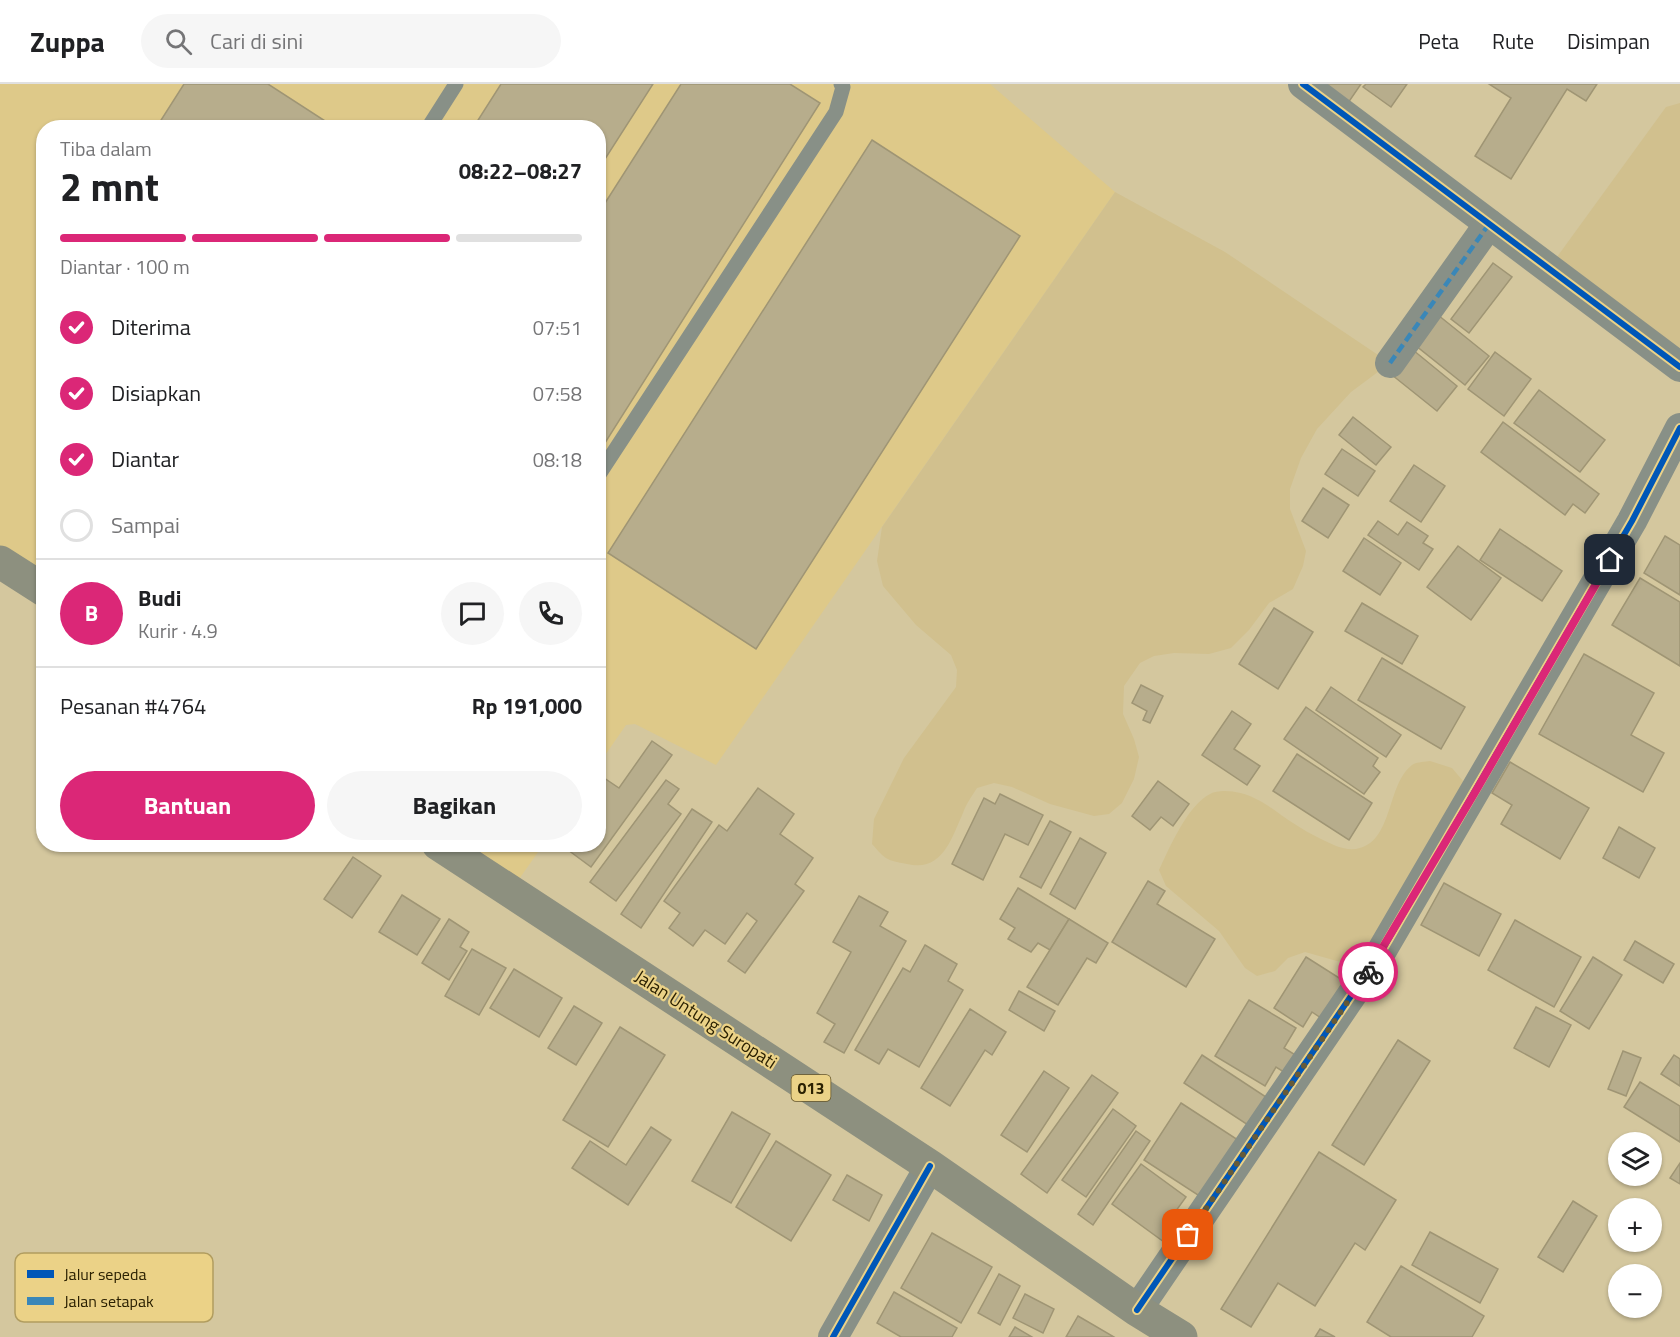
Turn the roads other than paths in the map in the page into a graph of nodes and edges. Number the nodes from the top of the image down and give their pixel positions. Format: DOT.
graph roads {
  1 [pos="456,84"];
  2 [pos="841,84"];
  3 [pos="1303,84"];
  4 [pos="433,120"];
  5 [pos="1489,224"];
  6 [pos="1390,363"];
  7 [pos="1680,368"];
  8 [pos="1680,428"];
  9 [pos="606,464"];
  10 [pos="0,562"];
  11 [pos="36,585"];
  12 [pos="450,852"];
  13 [pos="930,1166"];
  14 [pos="1137,1310"];
  15 [pos="832,1337"];
  16 [pos="1181,1337"];
  1 -- 4 [label="lane"];
  2 -- 9 [label="lane"];
  3 -- 5 [label="street"];
  5 -- 6 [label="street"];
  5 -- 7 [label="street"];
  8 -- 14 [label="street"];
  10 -- 11 [label="main road"];
  12 -- 13 [label="main road, Jalan Untung Suropati / 013"];
  13 -- 14 [label="main road, Jalan Untung Suropati / 013"];
  13 -- 15 [label="street"];
  14 -- 16 [label="main road, Jalan Untung Suropati / 013"];
}
